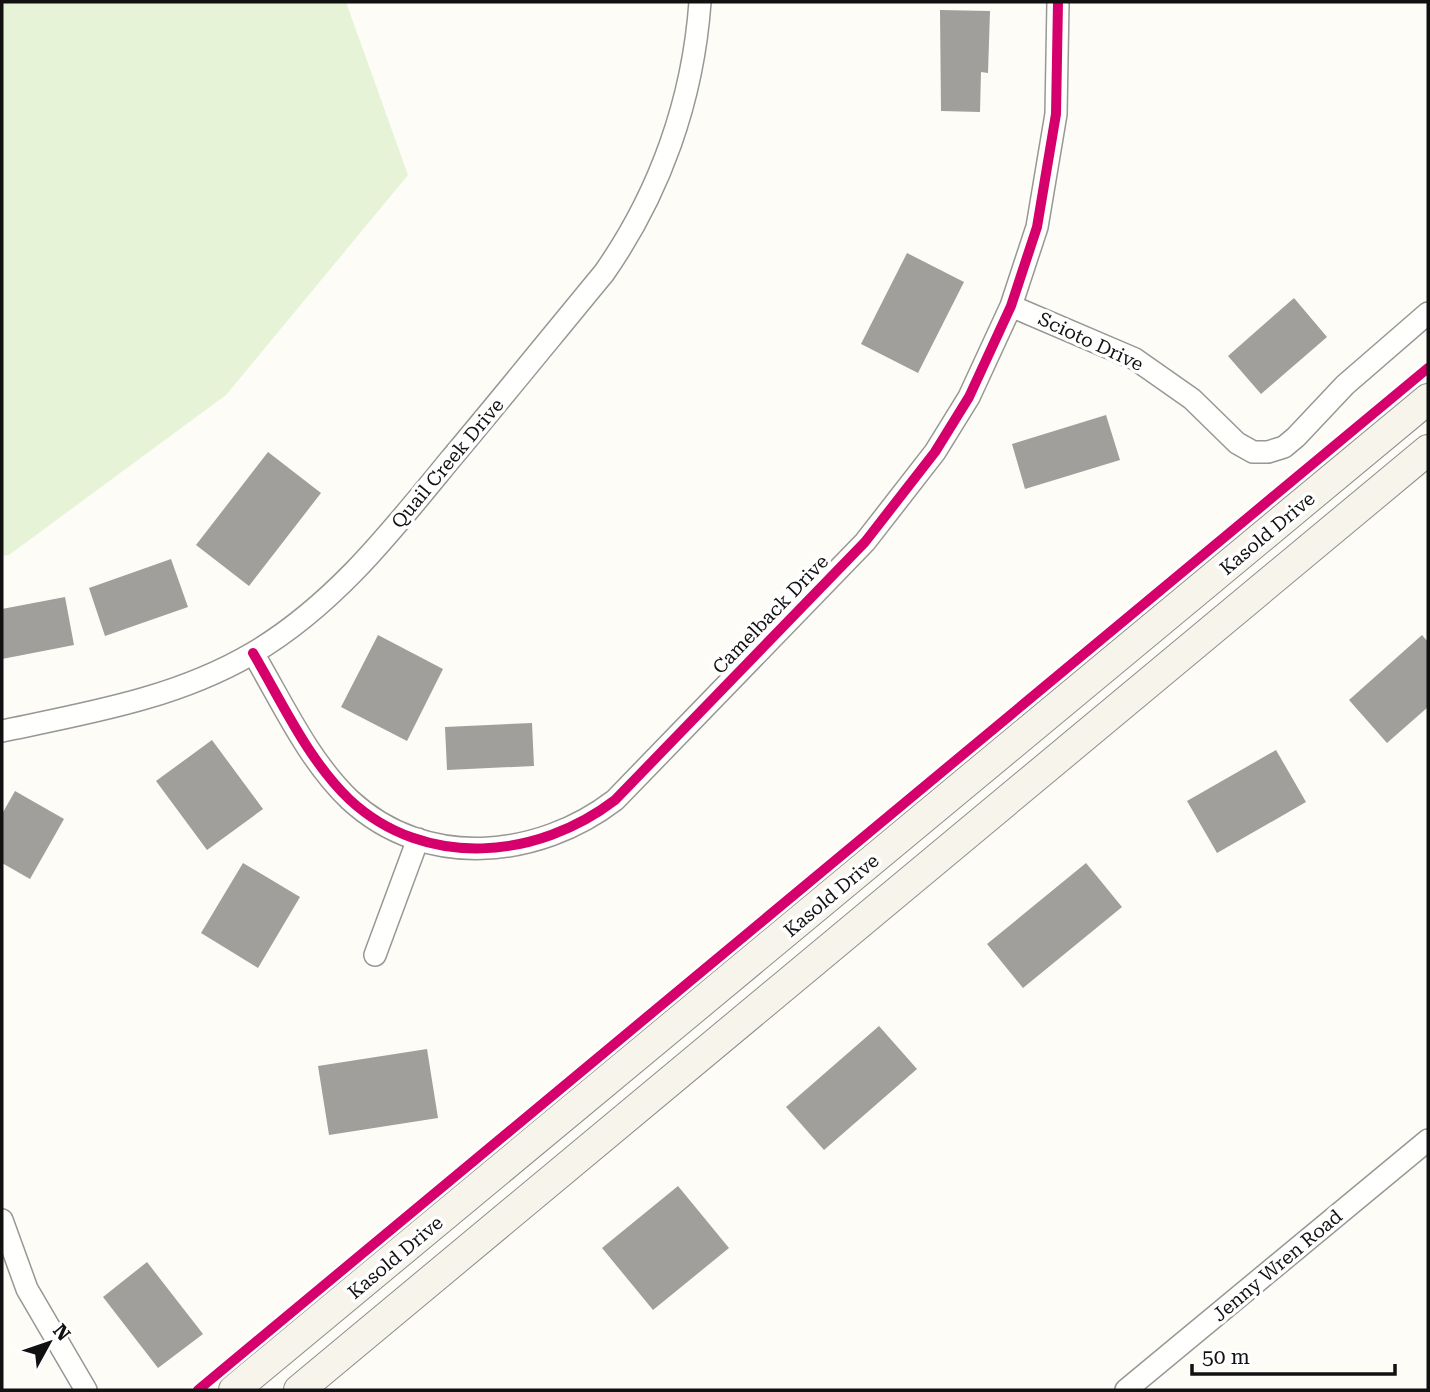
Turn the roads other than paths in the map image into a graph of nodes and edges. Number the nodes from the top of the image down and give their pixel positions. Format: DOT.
graph roads {
  1 [pos="699,2"];
  2 [pos="1058,2"];
  3 [pos="1011,306"];
  4 [pos="1428,313"];
  5 [pos="1428,399"];
  6 [pos="1428,450"];
  7 [pos="253,653"];
  8 [pos="2,732"];
  9 [pos="418,839"];
  10 [pos="375,955"];
  11 [pos="1428,1140"];
  12 [pos="2,1220"];
  13 [pos="86,1390"];
  14 [pos="234,1390"];
  15 [pos="299,1390"];
  16 [pos="1126,1390"];
  1 -- 7 [label="street, Quail Creek Drive"];
  2 -- 3 [label="street, Camelback Drive"];
  3 -- 4 [label="street, Scioto Drive"];
  3 -- 9 [label="street, Camelback Drive"];
  5 -- 14 [label="main road, Kasold Drive"];
  6 -- 15 [label="main road, Kasold Drive"];
  7 -- 8 [label="street, Quail Creek Drive"];
  7 -- 9 [label="street, Camelback Drive"];
  9 -- 10 [label="street"];
  11 -- 16 [label="street, Jenny Wren Road"];
  12 -- 13 [label="street"];
}
